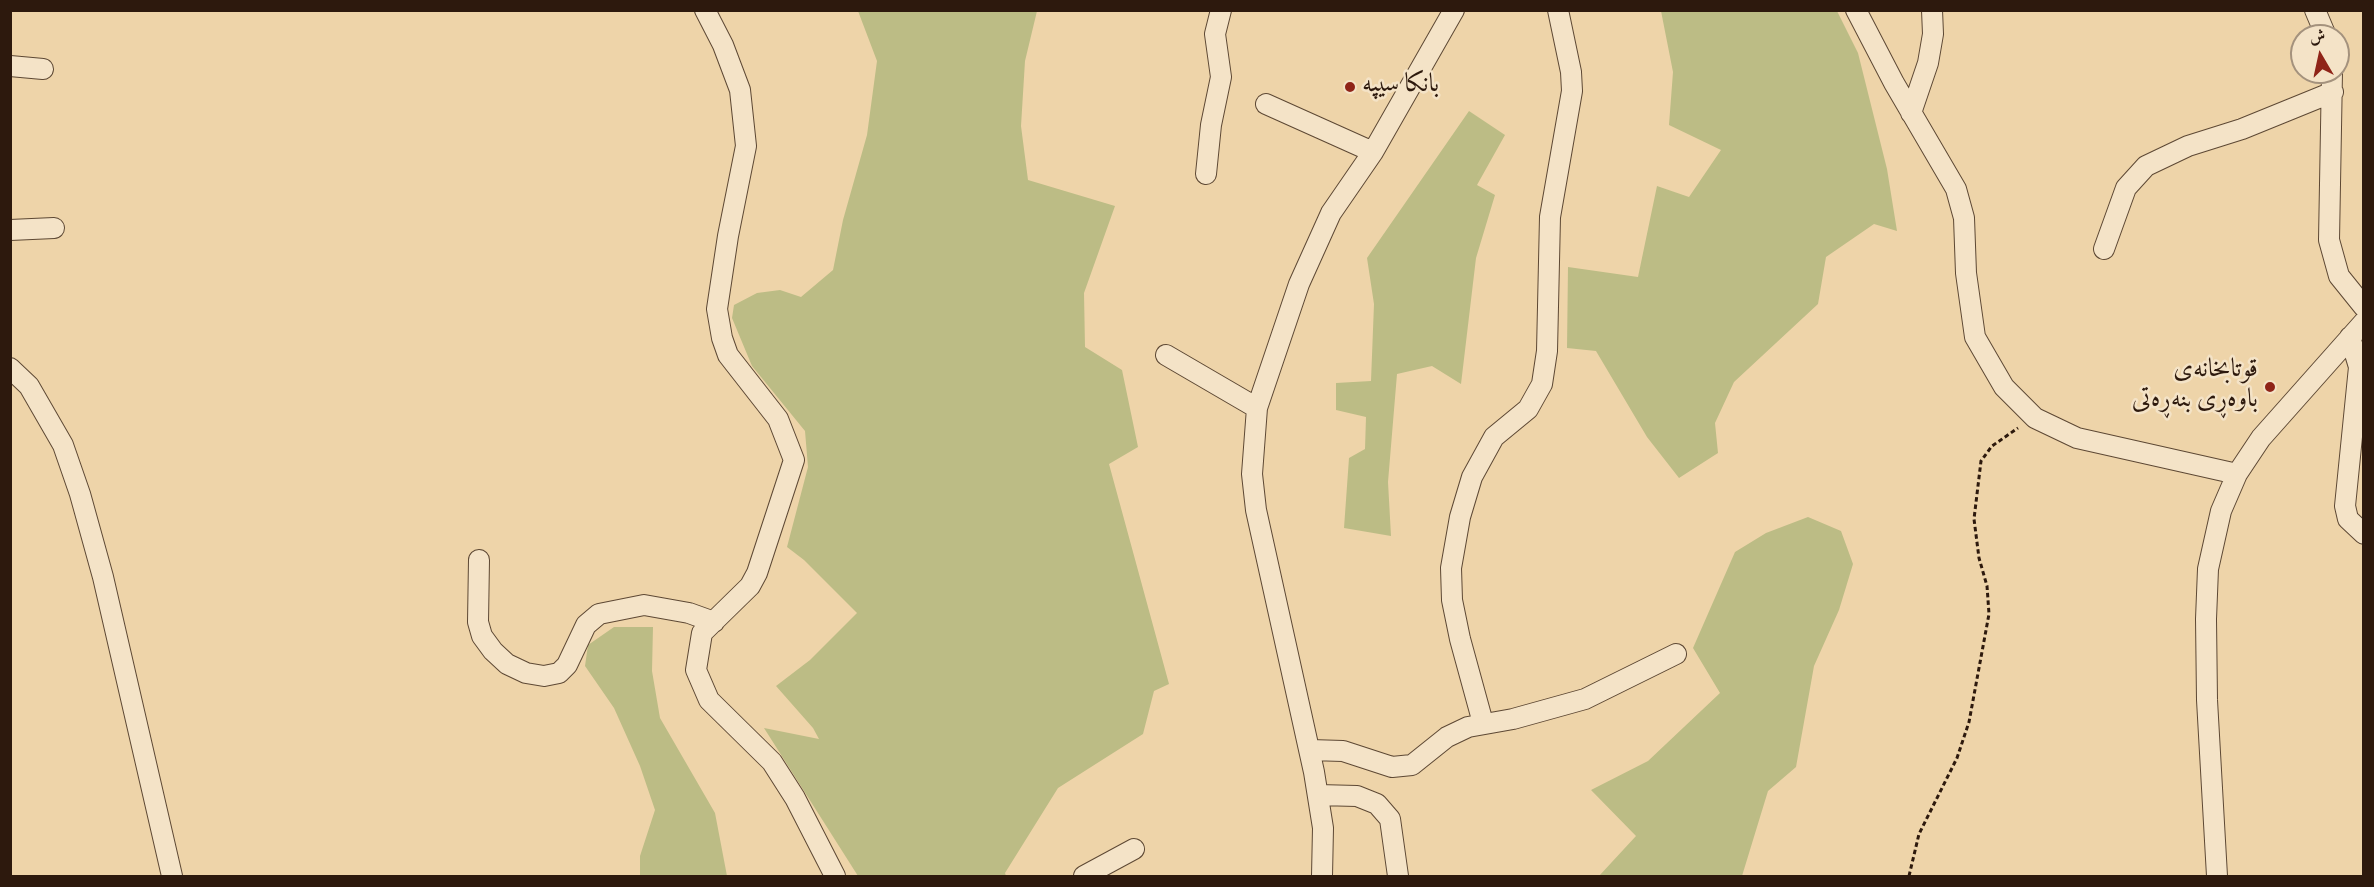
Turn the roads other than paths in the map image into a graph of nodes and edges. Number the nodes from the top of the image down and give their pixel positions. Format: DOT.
graph roads {
  1 [pos="705,10"];
  2 [pos="1221,10"];
  3 [pos="1454,10"];
  4 [pos="1558,10"];
  5 [pos="1856,10"];
  6 [pos="1932,10"];
  7 [pos="2315,10"];
  8 [pos="2321,24"];
  9 [pos="10,66"];
  10 [pos="43,69"];
  11 [pos="2329,84"];
  12 [pos="2333,84"];
  13 [pos="1266,104"];
  14 [pos="1911,113"];
  15 [pos="1373,152"];
  16 [pos="1206,174"];
  17 [pos="54,228"];
  18 [pos="10,230"];
  19 [pos="2104,249"];
  20 [pos="2364,307"];
  21 [pos="2364,322"];
  22 [pos="2350,338"];
  23 [pos="1166,355"];
  24 [pos="10,368"];
  25 [pos="1257,408"];
  26 [pos="2237,474"];
  27 [pos="2364,534"];
  28 [pos="479,560"];
  29 [pos="714,622"];
  30 [pos="1676,654"];
  31 [pos="1483,723"];
  32 [pos="1310,750"];
  33 [pos="1318,795"];
  34 [pos="1134,849"];
  35 [pos="172,876"];
  36 [pos="835,876"];
  37 [pos="1084,876"];
  38 [pos="1322,876"];
  39 [pos="1398,876"];
  40 [pos="2217,876"];
  1 -- 29 [label="street"];
  2 -- 16 [label="street"];
  3 -- 15 [label="street"];
  4 -- 31 [label="street"];
  5 -- 14 [label="street"];
  6 -- 14 [label="street"];
  7 -- 8 [label="street"];
  9 -- 10 [label="street"];
  11 -- 19 [label="street"];
  12 -- 20 [label="street"];
  13 -- 15 [label="street"];
  14 -- 26 [label="street"];
  15 -- 25 [label="street"];
  17 -- 18 [label="street"];
  21 -- 22 [label="street"];
  22 -- 26 [label="street"];
  22 -- 27 [label="street"];
  23 -- 25 [label="street"];
  24 -- 35 [label="street"];
  25 -- 32 [label="street"];
  26 -- 40 [label="street"];
  28 -- 29 [label="street"];
  29 -- 36 [label="street"];
  30 -- 31 [label="street"];
  31 -- 32 [label="street"];
  32 -- 33 [label="street"];
  33 -- 38 [label="street"];
  33 -- 39 [label="street"];
  34 -- 37 [label="street"];
}
